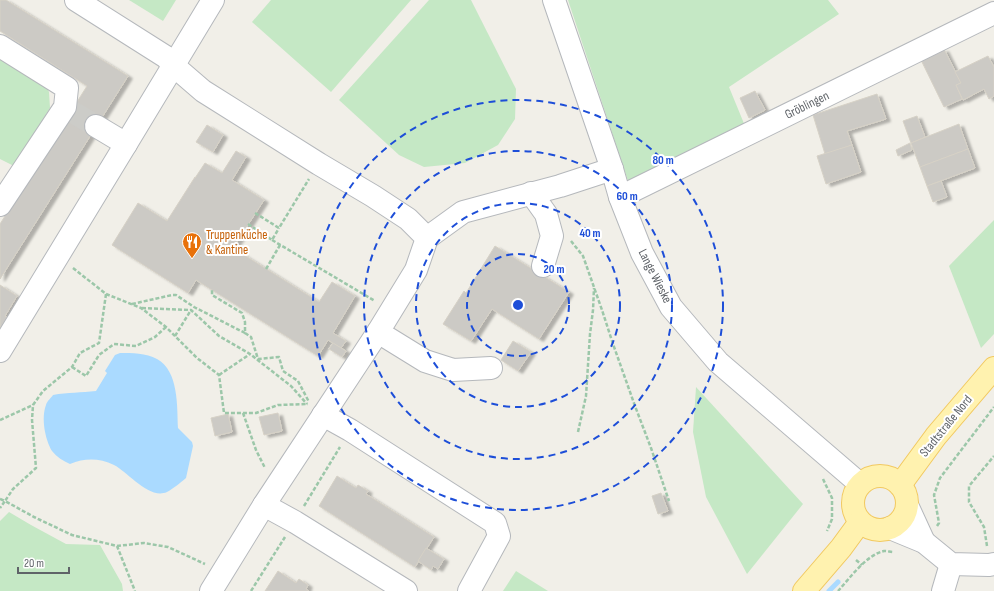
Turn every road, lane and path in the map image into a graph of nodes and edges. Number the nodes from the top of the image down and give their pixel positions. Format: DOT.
graph roads {
  1 [pos="76,0"];
  2 [pos="213,0"];
  3 [pos="554,0"];
  4 [pos="994,14"];
  5 [pos="0,46"];
  6 [pos="174,66"];
  7 [pos="96,126"];
  8 [pos="126,144"];
  9 [pos="319,164"];
  10 [pos="612,169"];
  11 [pos="532,193"];
  12 [pos="620,197"];
  13 [pos="0,205"];
  14 [pos="256,213"];
  15 [pos="248,224"];
  16 [pos="279,228"];
  17 [pos="552,236"];
  18 [pos="427,238"];
  19 [pos="272,240"];
  20 [pos="280,245"];
  21 [pos="58,256"];
  22 [pos="543,266"];
  23 [pos="266,269"];
  24 [pos="594,286"];
  25 [pos="212,290"];
  26 [pos="106,294"];
  27 [pos="131,304"];
  28 [pos="141,308"];
  29 [pos="191,310"];
  30 [pos="391,311"];
  31 [pos="166,327"];
  32 [pos="378,332"];
  33 [pos="245,333"];
  34 [pos="175,336"];
  35 [pos="0,350"];
  36 [pos="250,354"];
  37 [pos="72,367"];
  38 [pos="492,368"];
  39 [pos="994,368"];
  40 [pos="219,375"];
  41 [pos="33,405"];
  42 [pos="314,408"];
  43 [pos="994,408"];
  44 [pos="243,413"];
  45 [pos="0,420"];
  46 [pos="578,432"];
  47 [pos="994,456"];
  48 [pos="277,484"];
  49 [pos="860,484"];
  50 [pos="900,485"];
  51 [pos="0,499"];
  52 [pos="5,501"];
  53 [pos="669,501"];
  54 [pos="264,505"];
  55 [pos="906,506"];
  56 [pos="0,508"];
  57 [pos="860,522"];
  58 [pos="890,528"];
  59 [pos="924,542"];
  60 [pos="117,546"];
  61 [pos="899,552"];
  62 [pos="951,564"];
  63 [pos="992,565"];
  64 [pos="223,571"];
  65 [pos="135,591"];
  66 [pos="211,591"];
  67 [pos="406,591"];
  68 [pos="469,591"];
  69 [pos="804,591"];
  70 [pos="838,591"];
  71 [pos="943,591"];
  1 -- 6 [label="street"];
  2 -- 6 [label="street"];
  3 -- 10 [label="street, Lange Wieske"];
  4 -- 12 [label="street, Gröblingen"];
  5 -- 13 [label="street"];
  6 -- 8 [label="street"];
  6 -- 9 [label="street"];
  7 -- 8 [label="street"];
  8 -- 21 [label="street"];
  9 -- 16 [label="path"];
  9 -- 18 [label="street"];
  10 -- 11 [label="street"];
  10 -- 12 [label="street, Lange Wieske"];
  11 -- 17 [label="street"];
  11 -- 18 [label="street"];
  12 -- 49 [label="street, Lange Wieske"];
  14 -- 16 [label="path"];
  15 -- 19 [label="path"];
  16 -- 19 [label="path"];
  17 -- 22 [label="street"];
  17 -- 24 [label="path"];
  18 -- 30 [label="street"];
  19 -- 20 [label="path"];
  20 -- 23 [label="path"];
  20 -- 30 [label="path"];
  21 -- 26 [label="path"];
  21 -- 35 [label="street"];
  24 -- 46 [label="path"];
  24 -- 53 [label="path"];
  25 -- 33 [label="path"];
  26 -- 27 [label="path"];
  26 -- 37 [label="path"];
  27 -- 28 [label="path"];
  27 -- 33 [label="path"];
  28 -- 29 [label="path"];
  28 -- 31 [label="path"];
  29 -- 34 [label="path"];
  29 -- 36 [label="path"];
  30 -- 32 [label="street"];
  31 -- 34 [label="path"];
  31 -- 37 [label="path"];
  32 -- 38 [label="street"];
  32 -- 42 [label="street"];
  33 -- 42 [label="path"];
  34 -- 40 [label="path"];
  36 -- 40 [label="path"];
  36 -- 42 [label="path"];
  37 -- 41 [label="path"];
  39 -- 50 [label="main road, Stadtstraße Nord"];
  40 -- 44 [label="path"];
  41 -- 45 [label="path"];
  41 -- 52 [label="path"];
  42 -- 44 [label="path"];
  42 -- 48 [label="street"];
  42 -- 68 [label="street"];
  43 -- 59 [label="path"];
  44 -- 48 [label="path"];
  47 -- 63 [label="path"];
  48 -- 54 [label="street"];
  49 -- 50 [label="main road"];
  49 -- 57 [label="main road"];
  50 -- 55 [label="main road"];
  51 -- 52 [label="path"];
  52 -- 56 [label="path"];
  52 -- 60 [label="path"];
  54 -- 64 [label="street"];
  54 -- 67 [label="street"];
  55 -- 58 [label="main road"];
  55 -- 59 [label="street"];
  57 -- 58 [label="main road"];
  57 -- 69 [label="main road"];
  58 -- 59 [label="street"];
  59 -- 62 [label="street"];
  60 -- 64 [label="path"];
  60 -- 65 [label="path"];
  61 -- 70 [label="path"];
  62 -- 63 [label="street"];
  62 -- 71 [label="street"];
  64 -- 66 [label="street"];
}
